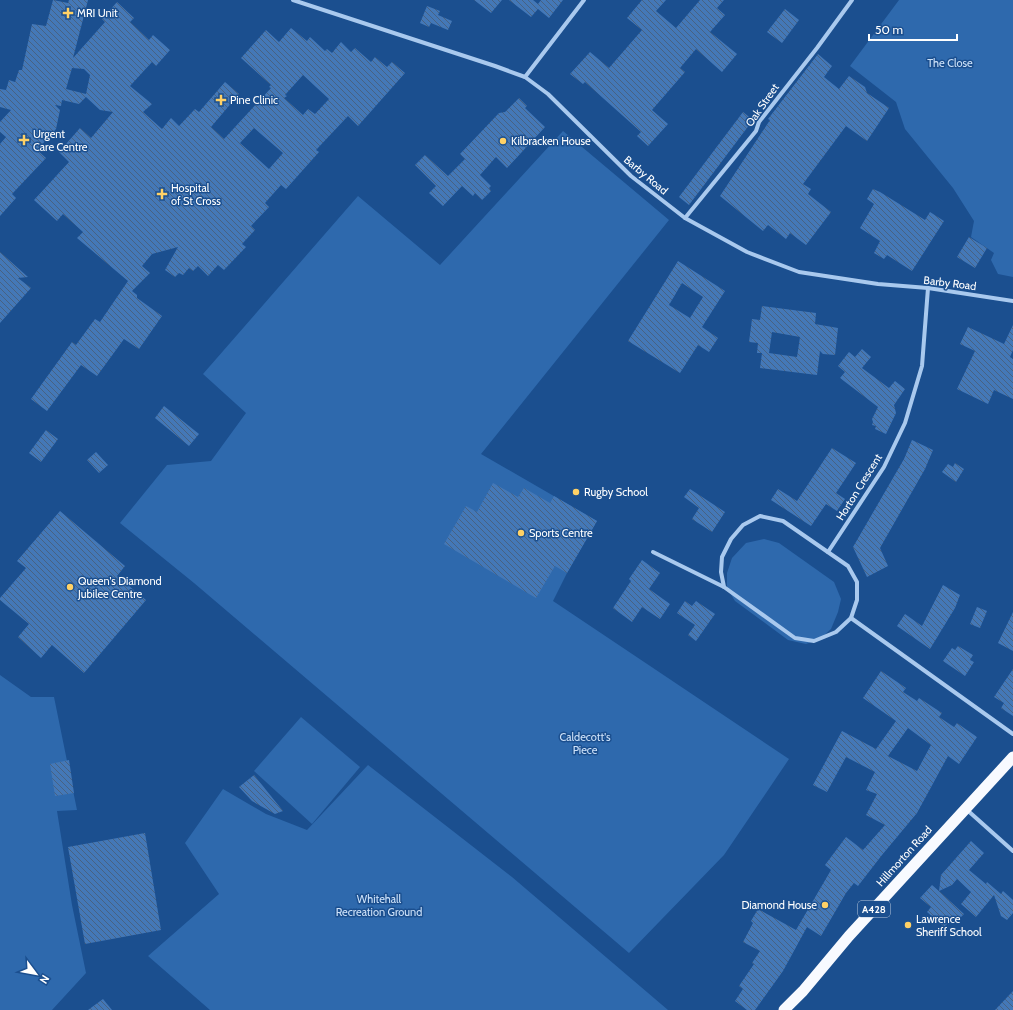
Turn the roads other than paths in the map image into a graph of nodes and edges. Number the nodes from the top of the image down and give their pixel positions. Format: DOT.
graph roads {
  1 [pos="293,0"];
  2 [pos="584,0"];
  3 [pos="852,0"];
  4 [pos="525,77"];
  5 [pos="685,218"];
  6 [pos="928,288"];
  7 [pos="1013,301"];
  8 [pos="652,552"];
  9 [pos="828,552"];
  10 [pos="724,587"];
  11 [pos="851,618"];
  12 [pos="1013,734"];
  13 [pos="1013,757"];
  14 [pos="966,808"];
  15 [pos="1013,851"];
  16 [pos="784,1010"];
  1 -- 4 [label="street, Barby Road"];
  2 -- 4 [label="street"];
  3 -- 5 [label="street, Oak Street"];
  4 -- 5 [label="street, Barby Road"];
  5 -- 6 [label="street, Barby Road"];
  6 -- 7 [label="street, Barby Road"];
  6 -- 9 [label="street, Horton Crescent"];
  8 -- 10 [label="street"];
  9 -- 10 [label="street"];
  9 -- 11 [label="street"];
  10 -- 11 [label="street"];
  11 -- 12 [label="street"];
  13 -- 14 [label="highway, Hillmorton Road / A428"];
  14 -- 15 [label="street"];
  14 -- 16 [label="highway, Hillmorton Road / A428"];
}
